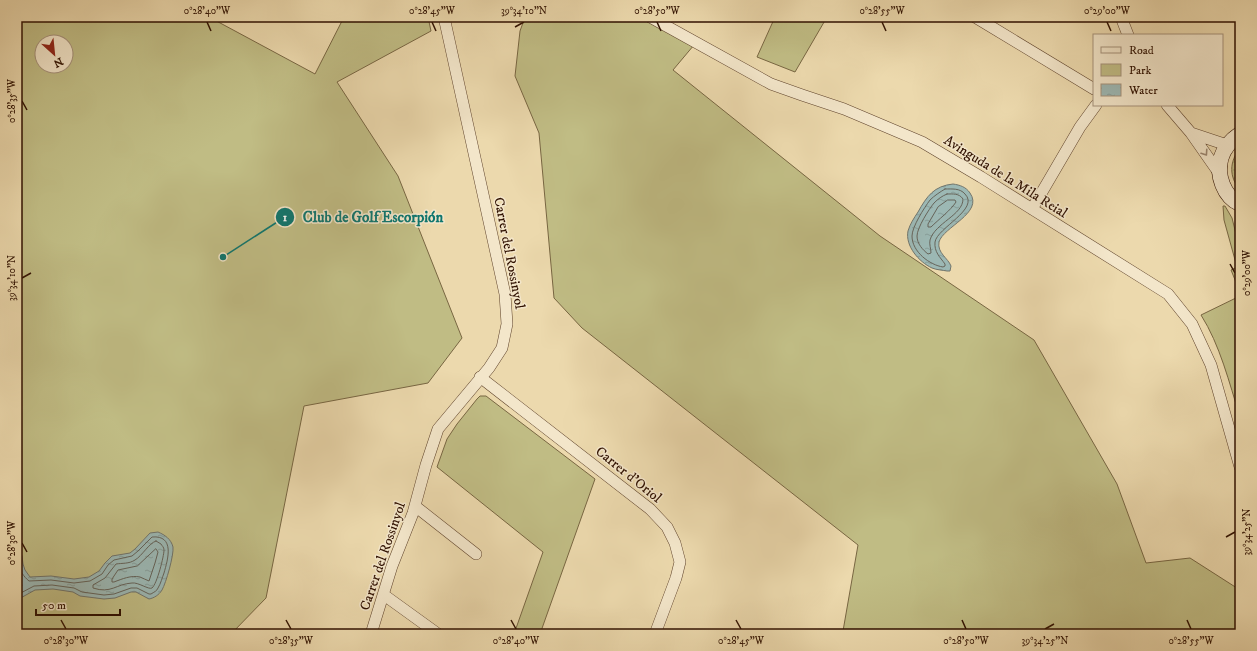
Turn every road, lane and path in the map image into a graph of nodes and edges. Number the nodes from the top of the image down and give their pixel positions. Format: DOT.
graph roads {
  1 [pos="444,17"];
  2 [pos="650,17"];
  3 [pos="975,17"];
  4 [pos="1121,17"];
  5 [pos="1128,34"];
  6 [pos="1093,88"];
  7 [pos="1095,106"];
  8 [pos="1168,106"];
  9 [pos="1191,132"];
  10 [pos="1240,134"];
  11 [pos="1227,145"];
  12 [pos="1219,173"];
  13 [pos="1239,206"];
  14 [pos="1032,209"];
  15 [pos="480,377"];
  16 [pos="1240,468"];
  17 [pos="415,506"];
  18 [pos="476,554"];
  19 [pos="384,595"];
  20 [pos="371,634"];
  21 [pos="438,634"];
  22 [pos="655,634"];
  1 -- 15 [label="street, Carrer del Rossinyol"];
  2 -- 14 [label="street, Avinguda de la Mila Reial"];
  3 -- 6 [label="street"];
  4 -- 5 [label="street"];
  7 -- 14 [label="street"];
  8 -- 9 [label="street"];
  9 -- 11 [label="street"];
  9 -- 12 [label="street, one-way"];
  10 -- 11 [label="main road"];
  11 -- 12 [label="main road"];
  12 -- 13 [label="main road"];
  14 -- 16 [label="street, Avinguda de la Mila Reial"];
  15 -- 17 [label="street, Carrer del Rossinyol"];
  15 -- 22 [label="street, Carrer d'Oriol"];
  17 -- 18 [label="street"];
  17 -- 19 [label="street, Carrer del Rossinyol"];
  19 -- 20 [label="street, Carrer del Rossinyol"];
  19 -- 21 [label="street"];
}
